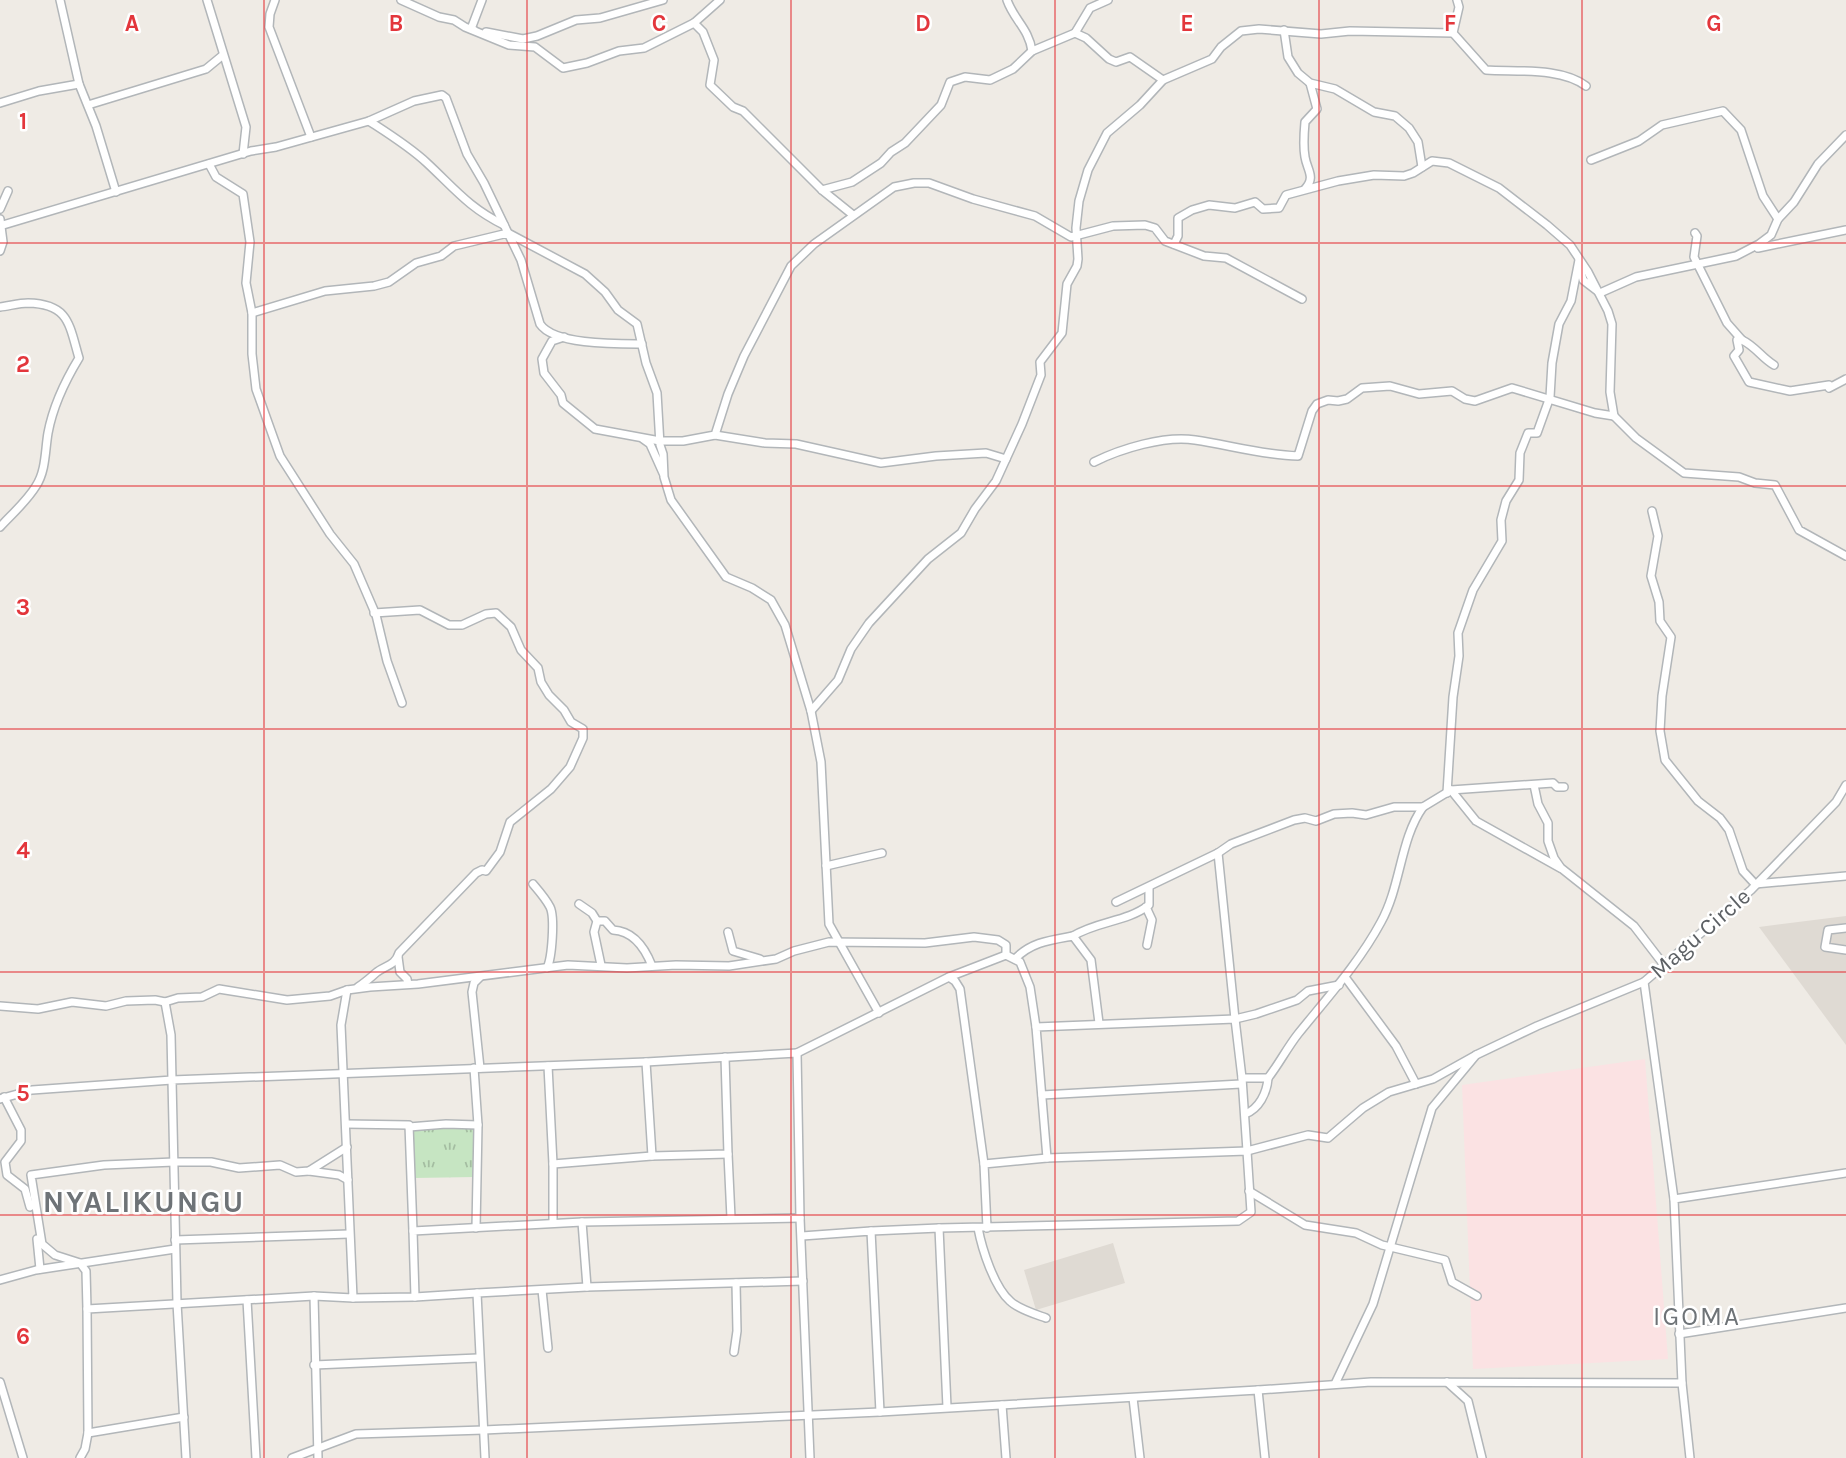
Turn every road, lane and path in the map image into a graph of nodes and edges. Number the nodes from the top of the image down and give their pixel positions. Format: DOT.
graph roads {
  1 [pos="60,0"];
  2 [pos="207,0"];
  3 [pos="276,0"];
  4 [pos="401,0"];
  5 [pos="482,0"];
  6 [pos="663,0"];
  7 [pos="720,0"];
  8 [pos="1007,0"];
  9 [pos="1108,0"];
  10 [pos="1457,0"];
  11 [pos="694,23"];
  12 [pos="471,29"];
  13 [pos="1284,30"];
  14 [pos="1075,33"];
  15 [pos="1453,33"];
  16 [pos="1032,51"];
  17 [pos="223,55"];
  18 [pos="1163,80"];
  19 [pos="1310,83"];
  20 [pos="79,84"];
  21 [pos="1586,86"];
  22 [pos="0,103"];
  23 [pos="88,105"];
  24 [pos="369,121"];
  25 [pos="1846,135"];
  26 [pos="311,137"];
  27 [pos="243,154"];
  28 [pos="1591,160"];
  29 [pos="209,164"];
  30 [pos="1422,167"];
  31 [pos="1305,189"];
  32 [pos="822,190"];
  33 [pos="8,191"];
  34 [pos="116,192"];
  35 [pos="0,209"];
  36 [pos="853,215"];
  37 [pos="1778,219"];
  38 [pos="1,223"];
  39 [pos="504,225"];
  40 [pos="1846,230"];
  41 [pos="508,233"];
  42 [pos="1695,233"];
  43 [pos="1077,236"];
  44 [pos="1174,244"];
  45 [pos="1750,249"];
  46 [pos="0,251"];
  47 [pos="1578,260"];
  48 [pos="1698,264"];
  49 [pos="1600,293"];
  50 [pos="1302,299"];
  51 [pos="0,307"];
  52 [pos="252,313"];
  53 [pos="564,337"];
  54 [pos="1742,340"];
  55 [pos="642,344"];
  56 [pos="1774,365"];
  57 [pos="1846,379"];
  58 [pos="1550,397"];
  59 [pos="1614,416"];
  60 [pos="715,435"];
  61 [pos="643,439"];
  62 [pos="660,443"];
  63 [pos="1006,459"];
  64 [pos="1094,462"];
  65 [pos="664,477"];
  66 [pos="1652,511"];
  67 [pos="0,527"];
  68 [pos="1846,556"];
  69 [pos="374,613"];
  70 [pos="402,703"];
  71 [pos="811,711"];
  72 [pos="1534,785"];
  73 [pos="1846,785"];
  74 [pos="1564,786"];
  75 [pos="1449,792"];
  76 [pos="1423,807"];
  77 [pos="882,853"];
  78 [pos="1218,853"];
  79 [pos="826,866"];
  80 [pos="1561,868"];
  81 [pos="1846,876"];
  82 [pos="533,884"];
  83 [pos="1755,884"];
  84 [pos="1149,888"];
  85 [pos="1116,902"];
  86 [pos="579,904"];
  87 [pos="1146,907"];
  88 [pos="597,921"];
  89 [pos="1846,928"];
  90 [pos="728,932"];
  91 [pos="1073,936"];
  92 [pos="839,942"];
  93 [pos="1147,945"];
  94 [pos="1846,950"];
  95 [pos="1006,955"];
  96 [pos="398,957"];
  97 [pos="1015,959"];
  98 [pos="764,961"];
  99 [pos="601,965"];
  100 [pos="1664,965"];
  101 [pos="652,966"];
  102 [pos="547,968"];
  103 [pos="480,976"];
  104 [pos="949,977"];
  105 [pos="1345,977"];
  106 [pos="461,979"];
  107 [pos="1644,982"];
  108 [pos="408,984"];
  109 [pos="1339,985"];
  110 [pos="351,989"];
  111 [pos="472,992"];
  112 [pos="165,1002"];
  113 [pos="0,1006"];
  114 [pos="879,1013"];
  115 [pos="1234,1018"];
  116 [pos="1098,1023"];
  117 [pos="1036,1027"];
  118 [pos="797,1054"];
  119 [pos="1476,1055"];
  120 [pos="725,1058"];
  121 [pos="646,1062"];
  122 [pos="548,1066"];
  123 [pos="477,1068"];
  124 [pos="343,1073"];
  125 [pos="1268,1078"];
  126 [pos="172,1080"];
  127 [pos="1242,1081"];
  128 [pos="1416,1084"];
  129 [pos="1042,1095"];
  130 [pos="2,1098"];
  131 [pos="1245,1114"];
  132 [pos="346,1124"];
  133 [pos="478,1125"];
  134 [pos="410,1127"];
  135 [pos="347,1147"];
  136 [pos="1247,1151"];
  137 [pos="728,1154"];
  138 [pos="652,1156"];
  139 [pos="1046,1158"];
  140 [pos="174,1162"];
  141 [pos="553,1164"];
  142 [pos="984,1164"];
  143 [pos="309,1171"];
  144 [pos="1846,1172"];
  145 [pos="348,1180"];
  146 [pos="1249,1191"];
  147 [pos="1674,1199"];
  148 [pos="731,1218"];
  149 [pos="800,1218"];
  150 [pos="582,1222"];
  151 [pos="553,1223"];
  152 [pos="476,1228"];
  153 [pos="939,1228"];
  154 [pos="983,1228"];
  155 [pos="413,1231"];
  156 [pos="871,1231"];
  157 [pos="349,1234"];
  158 [pos="802,1237"];
  159 [pos="175,1240"];
  160 [pos="1390,1245"];
  161 [pos="175,1249"];
  162 [pos="80,1263"];
  163 [pos="40,1269"];
  164 [pos="0,1279"];
  165 [pos="803,1282"];
  166 [pos="736,1283"];
  167 [pos="587,1287"];
  168 [pos="542,1290"];
  169 [pos="477,1293"];
  170 [pos="314,1296"];
  171 [pos="1478,1296"];
  172 [pos="415,1297"];
  173 [pos="353,1298"];
  174 [pos="247,1300"];
  175 [pos="177,1303"];
  176 [pos="1846,1308"];
  177 [pos="87,1309"];
  178 [pos="1046,1318"];
  179 [pos="1679,1334"];
  180 [pos="548,1348"];
  181 [pos="734,1352"];
  182 [pos="478,1358"];
  183 [pos="314,1365"];
  184 [pos="0,1382"];
  185 [pos="1446,1382"];
  186 [pos="1682,1383"];
  187 [pos="1335,1384"];
  188 [pos="1,1389"];
  189 [pos="1258,1390"];
  190 [pos="1133,1398"];
  191 [pos="1002,1405"];
  192 [pos="947,1407"];
  193 [pos="880,1412"];
  194 [pos="808,1415"];
  195 [pos="184,1418"];
  196 [pos="484,1430"];
  197 [pos="88,1433"];
  198 [pos="317,1449"];
  199 [pos="23,1458"];
  200 [pos="80,1458"];
  201 [pos="186,1458"];
  202 [pos="256,1458"];
  203 [pos="292,1458"];
  204 [pos="318,1458"];
  205 [pos="485,1458"];
  206 [pos="810,1458"];
  207 [pos="1006,1458"];
  208 [pos="1140,1458"];
  209 [pos="1265,1458"];
  210 [pos="1482,1458"];
  211 [pos="1690,1458"];
  1 -- 20 [label="street"];
  2 -- 17 [label="street"];
  3 -- 26 [label="street"];
  4 -- 12 [label="street"];
  5 -- 12 [label="street"];
  6 -- 12 [label="street"];
  7 -- 11 [label="street"];
  8 -- 16 [label="street"];
  9 -- 14 [label="street"];
  10 -- 15 [label="street"];
  11 -- 12 [label="street"];
  11 -- 32 [label="street"];
  13 -- 15 [label="street"];
  13 -- 18 [label="street"];
  13 -- 19 [label="street"];
  14 -- 16 [label="street"];
  14 -- 18 [label="street"];
  15 -- 21 [label="street"];
  16 -- 32 [label="street"];
  17 -- 23 [label="street"];
  17 -- 27 [label="street"];
  18 -- 43 [label="street"];
  19 -- 30 [label="street"];
  19 -- 31 [label="street"];
  20 -- 22 [label="street"];
  20 -- 23 [label="street"];
  23 -- 34 [label="street"];
  24 -- 26 [label="street"];
  24 -- 39 [label="street"];
  24 -- 39 [label="street"];
  25 -- 37 [label="street"];
  26 -- 27 [label="street"];
  27 -- 29 [label="street"];
  28 -- 37 [label="street"];
  29 -- 34 [label="street"];
  29 -- 52 [label="street"];
  30 -- 31 [label="street"];
  30 -- 47 [label="street"];
  31 -- 44 [label="street"];
  32 -- 36 [label="street"];
  33 -- 35 [label="street"];
  34 -- 38 [label="street"];
  36 -- 43 [label="street"];
  36 -- 60 [label="street"];
  37 -- 45 [label="street"];
  38 -- 46 [label="street"];
  39 -- 41 [label="street"];
  40 -- 45 [label="street"];
  41 -- 52 [label="street"];
  41 -- 53 [label="street"];
  41 -- 55 [label="street"];
  42 -- 48 [label="street"];
  43 -- 44 [label="street"];
  43 -- 63 [label="street"];
  44 -- 50 [label="street"];
  45 -- 48 [label="street"];
  47 -- 49 [label="street"];
  47 -- 58 [label="street"];
  48 -- 49 [label="street"];
  48 -- 54 [label="street"];
  49 -- 59 [label="street"];
  51 -- 67 [label="street"];
  52 -- 69 [label="street"];
  53 -- 55 [label="street"];
  53 -- 61 [label="street"];
  54 -- 56 [label="street"];
  54 -- 57 [label="street"];
  55 -- 62 [label="street"];
  58 -- 59 [label="street"];
  58 -- 64 [label="street"];
  58 -- 75 [label="street"];
  59 -- 68 [label="street"];
  60 -- 62 [label="street"];
  60 -- 63 [label="street"];
  61 -- 62 [label="street"];
  61 -- 65 [label="street"];
  62 -- 65 [label="street"];
  63 -- 71 [label="street"];
  65 -- 71 [label="street"];
  66 -- 83 [label="street"];
  69 -- 70 [label="street"];
  69 -- 96 [label="street"];
  71 -- 79 [label="street"];
  72 -- 74 [label="street"];
  72 -- 75 [label="street"];
  72 -- 80 [label="street"];
  73 -- 83 [label="street, Magu Circle"];
  75 -- 76 [label="street"];
  75 -- 80 [label="street"];
  76 -- 78 [label="street"];
  76 -- 105 [label="street"];
  77 -- 79 [label="street"];
  78 -- 84 [label="street"];
  78 -- 115 [label="street"];
  79 -- 92 [label="street"];
  80 -- 100 [label="street"];
  81 -- 83 [label="street"];
  82 -- 102 [label="street"];
  83 -- 100 [label="street, Magu Circle"];
  84 -- 85 [label="street"];
  84 -- 87 [label="street"];
  86 -- 88 [label="street"];
  87 -- 91 [label="street"];
  87 -- 93 [label="street"];
  88 -- 99 [label="street"];
  88 -- 101 [label="street"];
  89 -- 94 [label="street"];
  90 -- 98 [label="street"];
  91 -- 97 [label="street"];
  91 -- 116 [label="street"];
  92 -- 95 [label="street"];
  92 -- 98 [label="street"];
  92 -- 114 [label="street"];
  95 -- 97 [label="street"];
  95 -- 104 [label="street"];
  96 -- 108 [label="street"];
  96 -- 110 [label="street"];
  97 -- 117 [label="street"];
  98 -- 101 [label="street"];
  99 -- 101 [label="street"];
  99 -- 102 [label="street"];
  100 -- 107 [label="street, Magu Circle"];
  102 -- 103 [label="street"];
  103 -- 106 [label="street"];
  103 -- 111 [label="street"];
  104 -- 114 [label="street"];
  104 -- 142 [label="street"];
  105 -- 109 [label="street"];
  105 -- 128 [label="street"];
  106 -- 108 [label="street"];
  106 -- 111 [label="street"];
  107 -- 119 [label="street"];
  107 -- 147 [label="street, Magu Circle"];
  108 -- 110 [label="street"];
  109 -- 115 [label="street"];
  109 -- 125 [label="street"];
  110 -- 112 [label="street"];
  110 -- 124 [label="street"];
  111 -- 123 [label="street"];
  112 -- 113 [label="street"];
  112 -- 126 [label="street"];
  114 -- 118 [label="street"];
  115 -- 116 [label="street"];
  115 -- 127 [label="street"];
  116 -- 117 [label="street"];
  117 -- 129 [label="street"];
  118 -- 120 [label="street"];
  118 -- 149 [label="street"];
  119 -- 128 [label="street"];
  119 -- 160 [label="street"];
  120 -- 121 [label="street"];
  120 -- 137 [label="street"];
  121 -- 122 [label="street"];
  121 -- 138 [label="street"];
  122 -- 123 [label="street"];
  122 -- 141 [label="street"];
  123 -- 124 [label="street"];
  123 -- 133 [label="street"];
  124 -- 126 [label="street"];
  124 -- 132 [label="street"];
  125 -- 127 [label="street"];
  125 -- 131 [label="street"];
  126 -- 130 [label="street"];
  126 -- 140 [label="street"];
  127 -- 129 [label="street"];
  127 -- 131 [label="street"];
  128 -- 136 [label="street"];
  129 -- 139 [label="street"];
  130 -- 163 [label="street"];
  131 -- 136 [label="street"];
  132 -- 134 [label="street"];
  132 -- 135 [label="street"];
  133 -- 134 [label="street"];
  133 -- 152 [label="street"];
  134 -- 155 [label="street"];
  135 -- 143 [label="street"];
  135 -- 145 [label="street"];
  136 -- 139 [label="street"];
  136 -- 146 [label="street"];
  137 -- 138 [label="street"];
  137 -- 148 [label="street"];
  138 -- 141 [label="street"];
  139 -- 142 [label="street"];
  140 -- 143 [label="street"];
  140 -- 159 [label="street"];
  140 -- 162 [label="street"];
  141 -- 151 [label="street"];
  142 -- 154 [label="street"];
  143 -- 145 [label="street"];
  144 -- 147 [label="street"];
  145 -- 157 [label="street"];
  146 -- 154 [label="street"];
  146 -- 160 [label="street"];
  147 -- 179 [label="street, Magu Circle"];
  148 -- 149 [label="street"];
  148 -- 150 [label="street"];
  149 -- 158 [label="street"];
  150 -- 151 [label="street"];
  150 -- 167 [label="street"];
  151 -- 152 [label="street"];
  152 -- 155 [label="street"];
  153 -- 154 [label="street"];
  153 -- 156 [label="street"];
  153 -- 192 [label="street"];
  154 -- 178 [label="street"];
  155 -- 172 [label="street"];
  156 -- 158 [label="street"];
  156 -- 193 [label="street"];
  157 -- 159 [label="street"];
  157 -- 173 [label="street"];
  158 -- 165 [label="street"];
  159 -- 161 [label="street"];
  160 -- 171 [label="street"];
  160 -- 187 [label="street"];
  161 -- 162 [label="street"];
  161 -- 175 [label="street"];
  162 -- 163 [label="street"];
  162 -- 177 [label="street"];
  163 -- 164 [label="street"];
  165 -- 166 [label="street"];
  165 -- 194 [label="street"];
  166 -- 167 [label="street"];
  166 -- 181 [label="street"];
  167 -- 168 [label="street"];
  168 -- 169 [label="street"];
  168 -- 180 [label="street"];
  169 -- 172 [label="street"];
  169 -- 182 [label="street"];
  170 -- 173 [label="street"];
  170 -- 174 [label="street"];
  170 -- 183 [label="street"];
  172 -- 173 [label="street"];
  174 -- 175 [label="street"];
  174 -- 202 [label="street"];
  175 -- 177 [label="street"];
  175 -- 195 [label="street"];
  176 -- 179 [label="street"];
  177 -- 197 [label="street"];
  179 -- 186 [label="street, Magu Circle"];
  182 -- 183 [label="street"];
  182 -- 196 [label="street"];
  183 -- 198 [label="street"];
  184 -- 188 [label="street"];
  185 -- 186 [label="street"];
  185 -- 187 [label="street"];
  185 -- 210 [label="street"];
  186 -- 211 [label="street, Magu Circle"];
  187 -- 189 [label="street"];
  188 -- 199 [label="street"];
  189 -- 190 [label="street"];
  189 -- 209 [label="street"];
  190 -- 191 [label="street"];
  190 -- 208 [label="street"];
  191 -- 192 [label="street"];
  191 -- 207 [label="street"];
  192 -- 193 [label="street"];
  193 -- 194 [label="street"];
  194 -- 196 [label="street"];
  194 -- 206 [label="street"];
  195 -- 197 [label="street"];
  195 -- 201 [label="street"];
  196 -- 198 [label="street"];
  196 -- 205 [label="street"];
  197 -- 200 [label="street"];
  198 -- 203 [label="street"];
  198 -- 204 [label="street"];
}
